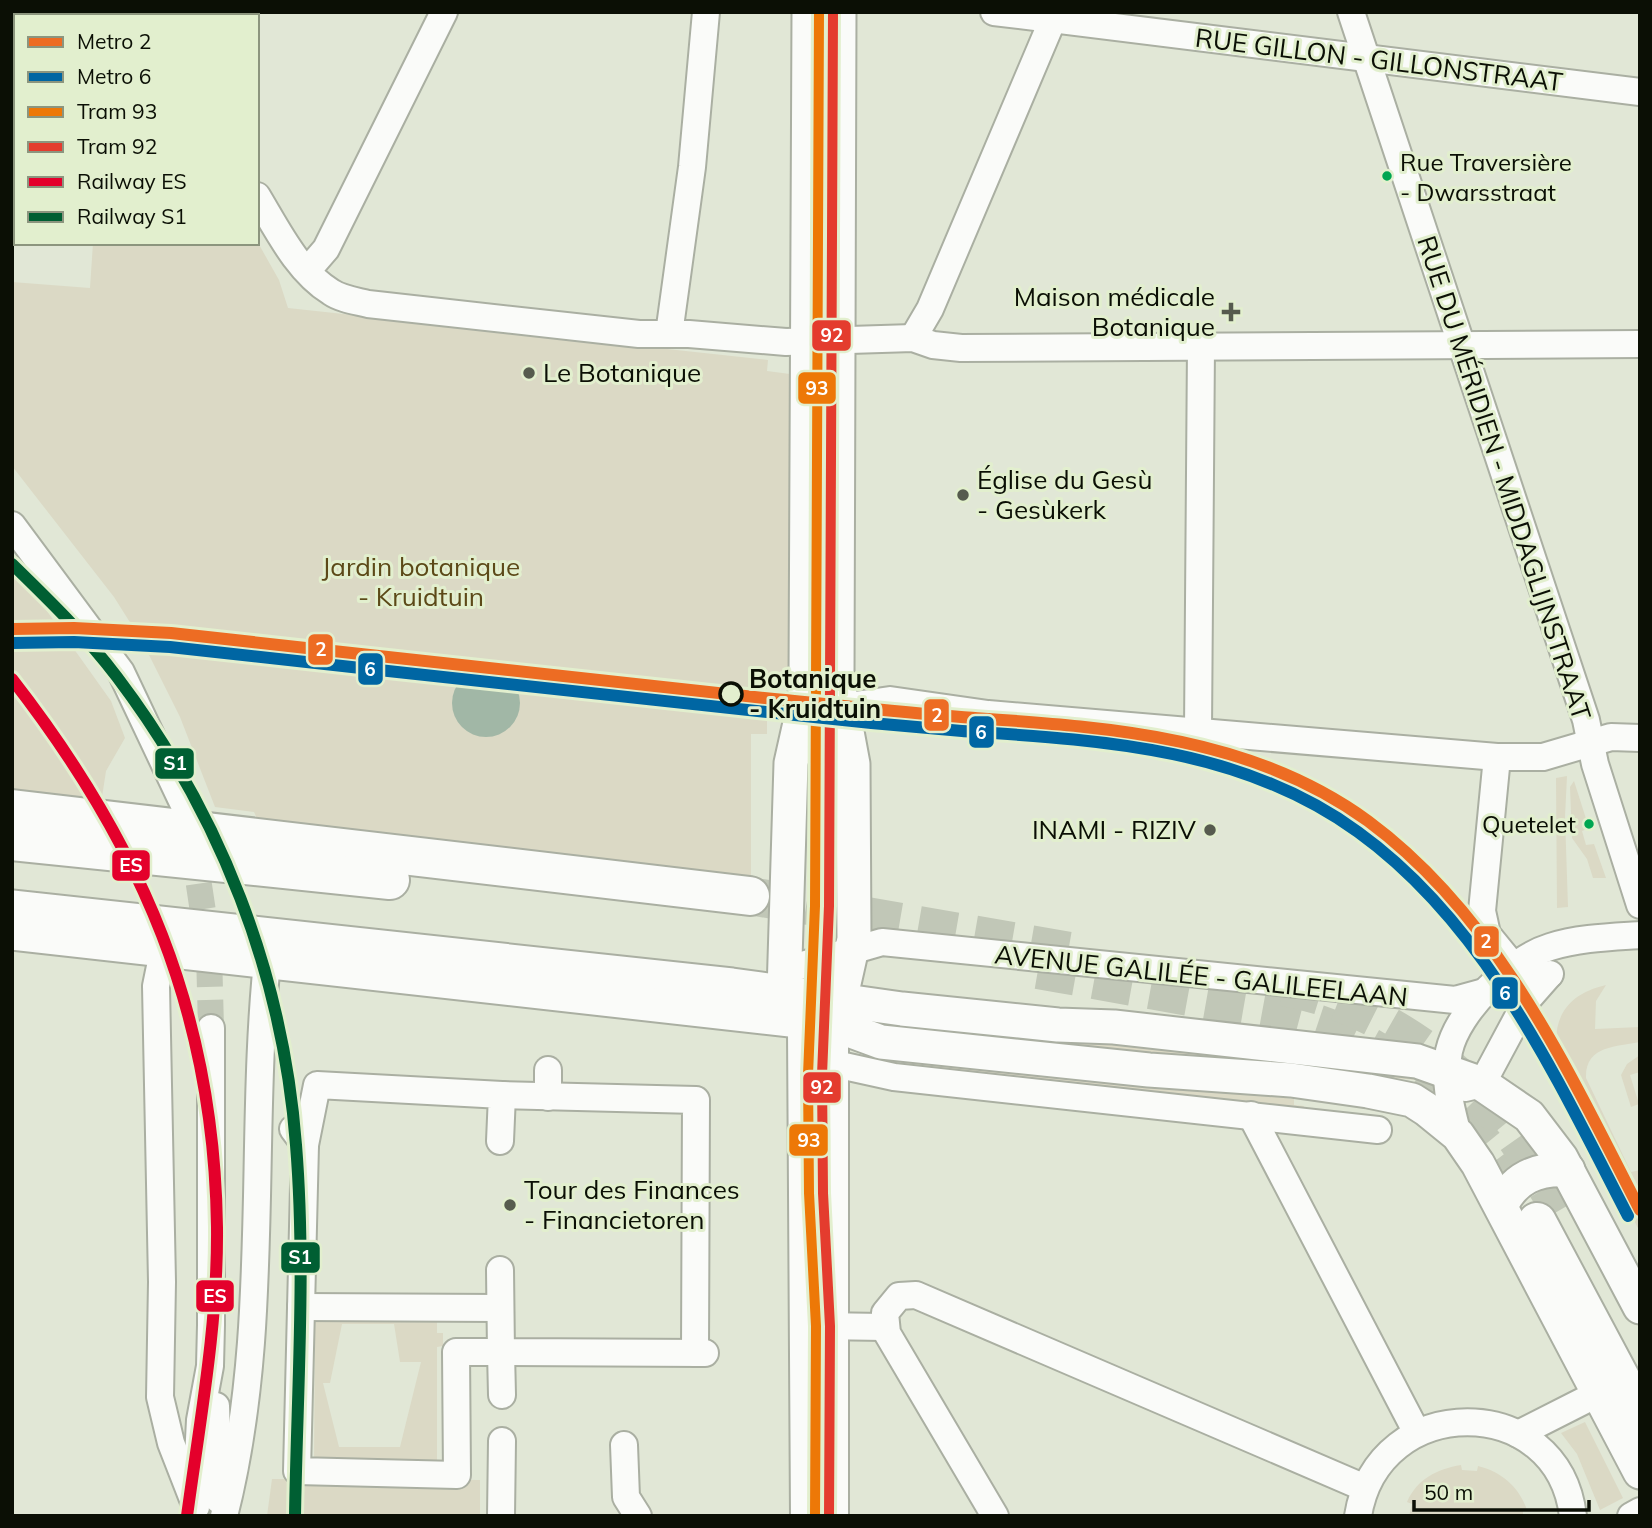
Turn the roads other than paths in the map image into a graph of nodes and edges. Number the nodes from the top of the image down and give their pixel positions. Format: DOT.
graph roads {
  1 [pos="444,12"];
  2 [pos="706,12"];
  3 [pos="809,12"];
  4 [pos="839,12"];
  5 [pos="994,12"];
  6 [pos="1351,12"];
  7 [pos="1054,15"];
  8 [pos="1366,57"];
  9 [pos="1640,92"];
  10 [pos="259,199"];
  11 [pos="307,271"];
  12 [pos="669,334"];
  13 [pos="913,338"];
  14 [pos="822,342"];
  15 [pos="1640,344"];
  16 [pos="1459,345"];
  17 [pos="1201,346"];
  18 [pos="12,526"];
  19 [pos="804,705"];
  20 [pos="842,705"];
  21 [pos="1198,730"];
  22 [pos="1640,738"];
  23 [pos="1591,743"];
  24 [pos="1497,757"];
  25 [pos="184,806"];
  26 [pos="12,810"];
  27 [pos="12,841"];
  28 [pos="1640,905"];
  29 [pos="12,907"];
  30 [pos="12,933"];
  31 [pos="1640,935"];
  32 [pos="165,937"];
  33 [pos="1598,939"];
  34 [pos="268,948"];
  35 [pos="851,952"];
  36 [pos="1514,967"];
  37 [pos="1550,974"];
  38 [pos="789,994"];
  39 [pos="1482,994"];
  40 [pos="837,1011"];
  41 [pos="211,1028"];
  42 [pos="845,1067"];
  43 [pos="1447,1081"];
  44 [pos="1482,1084"];
  45 [pos="502,1095"];
  46 [pos="1412,1100"];
  47 [pos="1251,1115"];
  48 [pos="1378,1130"];
  49 [pos="1458,1135"];
  50 [pos="500,1141"];
  51 [pos="1568,1170"];
  52 [pos="1501,1206"];
  53 [pos="500,1270"];
  54 [pos="302,1307"];
  55 [pos="1640,1307"];
  56 [pos="500,1308"];
  57 [pos="803,1326"];
  58 [pos="836,1326"];
  59 [pos="884,1327"];
  60 [pos="501,1352"];
  61 [pos="1640,1362"];
  62 [pos="1599,1393"];
  63 [pos="502,1395"];
  64 [pos="1640,1415"];
  65 [pos="1417,1433"];
  66 [pos="1518,1434"];
  67 [pos="502,1441"];
  68 [pos="624,1445"];
  69 [pos="1640,1472"];
  70 [pos="1365,1488"];
  71 [pos="1640,1511"];
  72 [pos="203,1513"];
  73 [pos="225,1516"];
  74 [pos="501,1516"];
  75 [pos="638,1516"];
  76 [pos="804,1516"];
  77 [pos="835,1516"];
  78 [pos="995,1516"];
  79 [pos="1358,1516"];
  80 [pos="1573,1516"];
  81 [pos="1630,1516"];
  1 -- 11 [label="street"];
  2 -- 12 [label="street"];
  3 -- 14 [label="main road"];
  4 -- 14 [label="main road"];
  5 -- 7 [label="street, RUE GILLON - GILLONSTRAAT"];
  6 -- 8 [label="street, RUE DU MÉRIDIEN - MIDDAGLIJNSTRAAT"];
  7 -- 8 [label="street, RUE GILLON - GILLONSTRAAT"];
  7 -- 13 [label="street"];
  8 -- 9 [label="street, RUE GILLON - GILLONSTRAAT"];
  8 -- 16 [label="street, RUE DU MÉRIDIEN - MIDDAGLIJNSTRAAT"];
  10 -- 11 [label="street"];
  11 -- 12 [label="street"];
  12 -- 14 [label="street"];
  13 -- 14 [label="street"];
  13 -- 17 [label="street"];
  14 -- 19 [label="main road"];
  14 -- 20 [label="main road"];
  15 -- 16 [label="street"];
  16 -- 17 [label="street"];
  16 -- 23 [label="street, RUE DU MÉRIDIEN - MIDDAGLIJNSTRAAT"];
  17 -- 21 [label="street"];
  18 -- 25 [label="street"];
  19 -- 20 [label="street"];
  19 -- 38 [label="main road"];
  20 -- 21 [label="street"];
  20 -- 35 [label="main road"];
  21 -- 24 [label="street"];
  22 -- 23 [label="street"];
  23 -- 24 [label="street"];
  23 -- 28 [label="street, RUE DU MÉRIDIEN - MIDDAGLIJNSTRAAT"];
  24 -- 36 [label="street"];
  26 -- 27 [label="highway"];
  29 -- 32 [label="main road"];
  30 -- 32 [label="main road"];
  31 -- 33 [label="street"];
  32 -- 34 [label="main road"];
  32 -- 72 [label="street"];
  33 -- 36 [label="street"];
  33 -- 37 [label="street"];
  34 -- 38 [label="main road"];
  34 -- 73 [label="street"];
  35 -- 38 [label="street, AVENUE GALILÉE - GALILEELAAN"];
  35 -- 39 [label="street, AVENUE GALILÉE - GALILEELAAN"];
  35 -- 40 [label="main road"];
  36 -- 39 [label="street"];
  37 -- 39 [label="street, AVENUE GALILÉE - GALILEELAAN"];
  37 -- 44 [label="street"];
  38 -- 40 [label="main road"];
  38 -- 57 [label="street"];
  39 -- 43 [label="street"];
  40 -- 42 [label="street"];
  40 -- 43 [label="main road"];
  40 -- 46 [label="main road"];
  41 -- 72 [label="street"];
  42 -- 47 [label="street"];
  42 -- 58 [label="street"];
  43 -- 44 [label="main road"];
  43 -- 46 [label="street"];
  43 -- 49 [label="street"];
  44 -- 51 [label="main road"];
  45 -- 50 [label="street"];
  45 -- 54 [label="street"];
  45 -- 60 [label="street"];
  46 -- 49 [label="main road"];
  47 -- 48 [label="street"];
  47 -- 65 [label="street"];
  49 -- 52 [label="main road"];
  51 -- 52 [label="main road"];
  51 -- 55 [label="main road"];
  52 -- 62 [label="main road"];
  53 -- 56 [label="street"];
  54 -- 56 [label="street"];
  54 -- 60 [label="street"];
  56 -- 60 [label="street"];
  57 -- 58 [label="street"];
  57 -- 76 [label="street"];
  58 -- 59 [label="street"];
  58 -- 77 [label="street"];
  59 -- 70 [label="street"];
  59 -- 78 [label="street"];
  60 -- 63 [label="street"];
  61 -- 64 [label="highway"];
  62 -- 66 [label="street"];
  62 -- 69 [label="main road"];
  65 -- 66 [label="street"];
  65 -- 70 [label="street"];
  66 -- 80 [label="street"];
  67 -- 74 [label="street"];
  68 -- 75 [label="street"];
  70 -- 79 [label="street"];
  71 -- 81 [label="street"];
}
